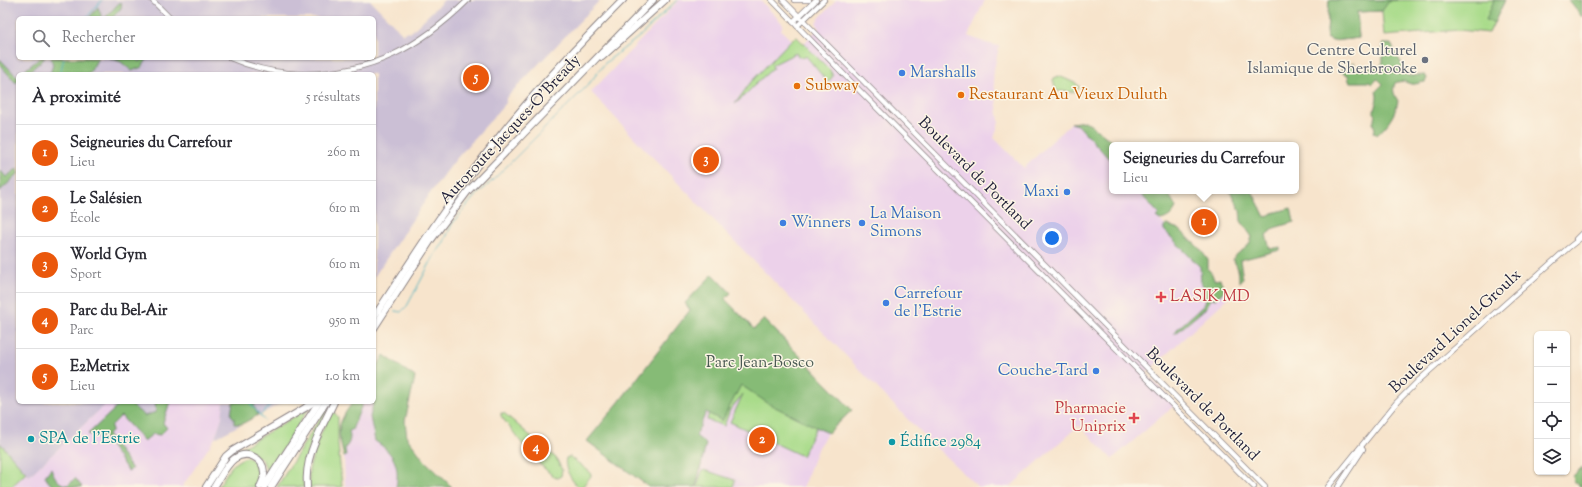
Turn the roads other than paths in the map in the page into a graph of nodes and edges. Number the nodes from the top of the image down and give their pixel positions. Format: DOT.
graph roads {
  1 [pos="152,0"];
  2 [pos="468,0"];
  3 [pos="623,0"];
  4 [pos="653,0"];
  5 [pos="665,0"];
  6 [pos="772,0"];
  7 [pos="783,0"];
  8 [pos="794,0"];
  9 [pos="809,0"];
  10 [pos="816,0"];
  11 [pos="824,0"];
  12 [pos="168,16"];
  13 [pos="801,18"];
  14 [pos="795,24"];
  15 [pos="236,60"];
  16 [pos="280,72"];
  17 [pos="334,72"];
  18 [pos="567,88"];
  19 [pos="1582,233"];
  20 [pos="1582,237"];
  21 [pos="1568,248"];
  22 [pos="376,314"];
  23 [pos="376,325"];
  24 [pos="310,404"];
  25 [pos="318,404"];
  26 [pos="325,404"];
  27 [pos="333,404"];
  28 [pos="1367,441"];
  29 [pos="1334,479"];
  30 [pos="206,487"];
  31 [pos="214,487"];
  32 [pos="260,487"];
  33 [pos="264,487"];
  34 [pos="271,487"];
  35 [pos="307,487"];
  36 [pos="1254,487"];
  37 [pos="1267,487"];
  38 [pos="1323,487"];
  39 [pos="1328,487"];
  40 [pos="1338,487"];
  1 -- 12 [label="main road"];
  2 -- 17 [label="main road"];
  3 -- 22 [label="highway, Autoroute Jacques-O'Bready"];
  4 -- 18 [label="highway, Autoroute Jacques-O'Bready"];
  5 -- 18 [label="highway"];
  6 -- 14 [label="main road, Boulevard de Portland"];
  7 -- 13 [label="main road, Boulevard de Portland"];
  8 -- 9 [label="main road"];
  10 -- 13 [label="main road"];
  11 -- 13 [label="main road"];
  13 -- 14 [label="main road"];
  13 -- 37 [label="main road, Boulevard de Portland"];
  14 -- 36 [label="main road, Boulevard de Portland"];
  15 -- 16 [label="main road"];
  18 -- 23 [label="highway, Autoroute Jacques-O'Bready"];
  19 -- 21 [label="main road, Boulevard Lionel-Groulx"];
  20 -- 21 [label="main road, Boulevard Lionel-Groulx"];
  21 -- 28 [label="main road, Boulevard Lionel-Groulx"];
  24 -- 30 [label="highway"];
  25 -- 33 [label="highway"];
  26 -- 34 [label="highway"];
  27 -- 35 [label="highway"];
  28 -- 29 [label="main road, Boulevard Lionel-Groulx"];
  28 -- 40 [label="main road, Boulevard Lionel-Groulx"];
  29 -- 38 [label="main road"];
  29 -- 39 [label="main road, Boulevard Lionel-Groulx"];
  31 -- 32 [label="highway"];
}
